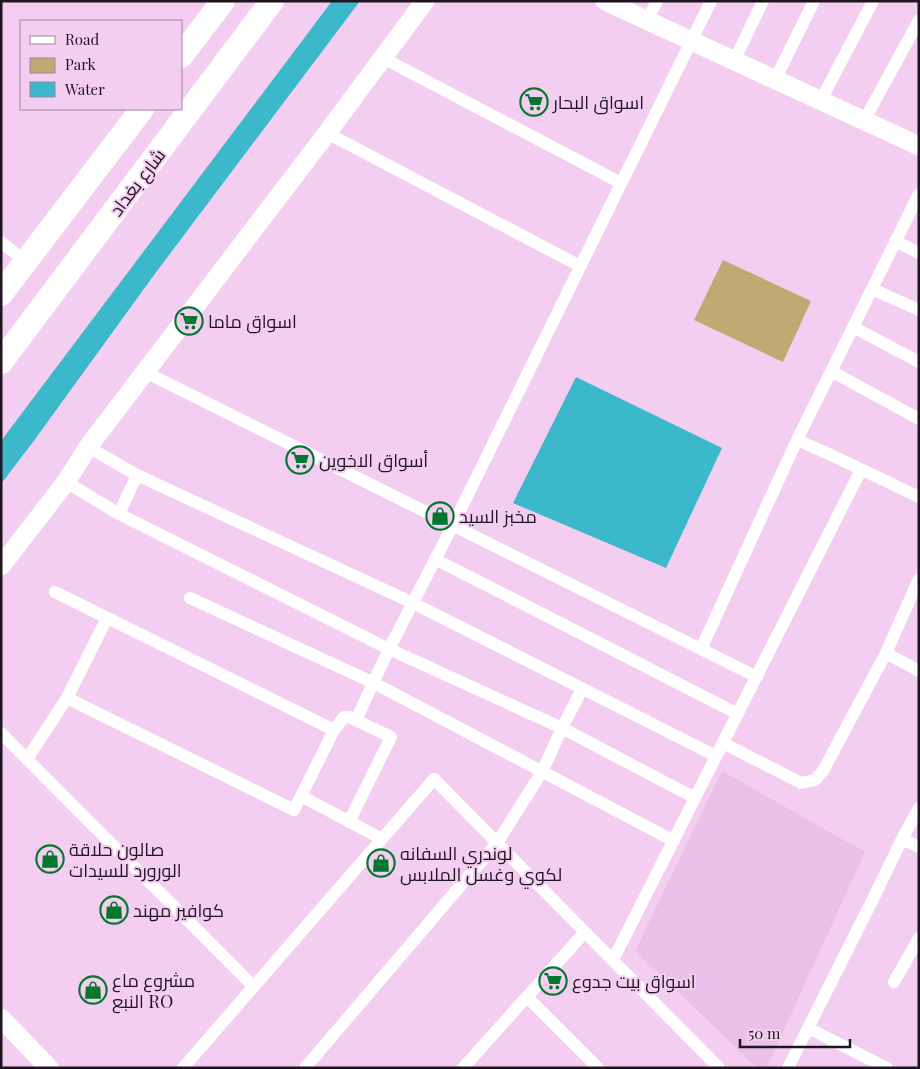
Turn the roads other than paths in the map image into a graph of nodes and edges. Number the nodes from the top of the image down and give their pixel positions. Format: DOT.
graph roads {
  1 [pos="223,1"];
  2 [pos="272,1"];
  3 [pos="425,1"];
  4 [pos="605,1"];
  5 [pos="656,1"];
  6 [pos="711,1"];
  7 [pos="764,1"];
  8 [pos="814,1"];
  9 [pos="873,1"];
  10 [pos="647,20"];
  11 [pos="919,20"];
  12 [pos="691,42"];
  13 [pos="182,55"];
  14 [pos="383,58"];
  15 [pos="734,61"];
  16 [pos="775,80"];
  17 [pos="821,100"];
  18 [pos="141,110"];
  19 [pos="864,121"];
  20 [pos="327,133"];
  21 [pos="919,146"];
  22 [pos="621,183"];
  23 [pos="918,198"];
  24 [pos="895,241"];
  25 [pos="1,242"];
  26 [pos="919,254"];
  27 [pos="26,262"];
  28 [pos="580,266"];
  29 [pos="872,289"];
  30 [pos="1,294"];
  31 [pos="919,310"];
  32 [pos="852,328"];
  33 [pos="1,362"];
  34 [pos="919,362"];
  35 [pos="831,371"];
  36 [pos="145,372"];
  37 [pos="919,419"];
  38 [pos="797,440"];
  39 [pos="88,447"];
  40 [pos="861,470"];
  41 [pos="137,475"];
  42 [pos="66,482"];
  43 [pos="919,497"];
  44 [pos="119,514"];
  45 [pos="452,525"];
  46 [pos="435,559"];
  47 [pos="1,566"];
  48 [pos="919,578"];
  49 [pos="55,592"];
  50 [pos="190,598"];
  51 [pos="413,603"];
  52 [pos="107,618"];
  53 [pos="389,649"];
  54 [pos="702,649"];
  55 [pos="886,653"];
  56 [pos="919,671"];
  57 [pos="757,677"];
  58 [pos="374,683"];
  59 [pos="582,689"];
  60 [pos="67,698"];
  61 [pos="738,714"];
  62 [pos="356,720"];
  63 [pos="562,728"];
  64 [pos="334,730"];
  65 [pos="1,733"];
  66 [pos="723,743"];
  67 [pos="716,756"];
  68 [pos="27,758"];
  69 [pos="542,772"];
  70 [pos="301,796"];
  71 [pos="695,798"];
  72 [pos="919,808"];
  73 [pos="349,822"];
  74 [pos="382,839"];
  75 [pos="902,839"];
  76 [pos="674,841"];
  77 [pos="498,843"];
  78 [pos="919,847"];
  79 [pos="585,932"];
  80 [pos="919,938"];
  81 [pos="613,960"];
  82 [pos="894,982"];
  83 [pos="254,986"];
  84 [pos="527,997"];
  85 [pos="1,1018"];
  86 [pos="808,1028"];
  87 [pos="49,1068"];
  88 [pos="183,1068"];
  89 [pos="305,1068"];
  90 [pos="463,1068"];
  91 [pos="598,1068"];
  92 [pos="718,1068"];
  93 [pos="788,1068"];
  94 [pos="887,1068"];
  1 -- 13 [label="highway"];
  2 -- 33 [label="highway, شارع بغداد"];
  3 -- 14 [label="street"];
  4 -- 10 [label="street"];
  5 -- 10 [label="street"];
  6 -- 12 [label="street"];
  7 -- 15 [label="street"];
  8 -- 16 [label="street"];
  9 -- 17 [label="street"];
  10 -- 12 [label="street"];
  11 -- 19 [label="street"];
  12 -- 15 [label="street"];
  12 -- 22 [label="street"];
  14 -- 20 [label="street"];
  14 -- 22 [label="street"];
  15 -- 16 [label="street"];
  16 -- 17 [label="street"];
  17 -- 19 [label="street"];
  18 -- 27 [label="highway"];
  19 -- 21 [label="street"];
  20 -- 28 [label="street"];
  20 -- 36 [label="street"];
  22 -- 28 [label="street"];
  23 -- 24 [label="street"];
  24 -- 26 [label="street"];
  24 -- 29 [label="street"];
  25 -- 27 [label="street"];
  27 -- 30 [label="highway"];
  28 -- 45 [label="street"];
  29 -- 31 [label="street"];
  29 -- 32 [label="street"];
  32 -- 34 [label="street"];
  32 -- 35 [label="street"];
  35 -- 37 [label="street"];
  35 -- 38 [label="street"];
  36 -- 39 [label="street"];
  36 -- 45 [label="street"];
  38 -- 40 [label="street"];
  38 -- 54 [label="street"];
  39 -- 41 [label="street"];
  39 -- 42 [label="street"];
  40 -- 43 [label="street"];
  40 -- 57 [label="street"];
  41 -- 44 [label="street"];
  41 -- 51 [label="street"];
  42 -- 44 [label="street"];
  42 -- 47 [label="street"];
  44 -- 53 [label="street"];
  45 -- 46 [label="street"];
  45 -- 54 [label="street"];
  46 -- 51 [label="street"];
  46 -- 61 [label="street"];
  48 -- 55 [label="street"];
  49 -- 52 [label="street"];
  50 -- 58 [label="street"];
  51 -- 53 [label="street"];
  51 -- 59 [label="street"];
  52 -- 60 [label="street"];
  52 -- 64 [label="street"];
  53 -- 58 [label="street"];
  53 -- 63 [label="street"];
  54 -- 57 [label="street"];
  55 -- 56 [label="street"];
  55 -- 66 [label="street"];
  57 -- 61 [label="street"];
  58 -- 62 [label="street"];
  58 -- 69 [label="street"];
  59 -- 63 [label="street"];
  59 -- 67 [label="street"];
  60 -- 68 [label="street"];
  60 -- 70 [label="street"];
  61 -- 66 [label="street"];
  62 -- 64 [label="street"];
  62 -- 73 [label="street"];
  63 -- 69 [label="street"];
  63 -- 71 [label="street"];
  64 -- 70 [label="street"];
  65 -- 68 [label="street"];
  66 -- 67 [label="street"];
  67 -- 71 [label="street"];
  68 -- 83 [label="street"];
  69 -- 76 [label="street"];
  69 -- 77 [label="street"];
  70 -- 73 [label="street"];
  71 -- 76 [label="street"];
  72 -- 75 [label="street"];
  73 -- 74 [label="street"];
  74 -- 77 [label="street"];
  74 -- 83 [label="street"];
  75 -- 78 [label="street"];
  75 -- 86 [label="street"];
  76 -- 81 [label="street"];
  77 -- 79 [label="street"];
  77 -- 89 [label="street"];
  79 -- 81 [label="street"];
  79 -- 84 [label="street"];
  80 -- 82 [label="street"];
  81 -- 92 [label="street"];
  83 -- 88 [label="street"];
  84 -- 90 [label="street"];
  84 -- 91 [label="street"];
  85 -- 87 [label="street"];
  86 -- 93 [label="street"];
  86 -- 94 [label="street"];
}
